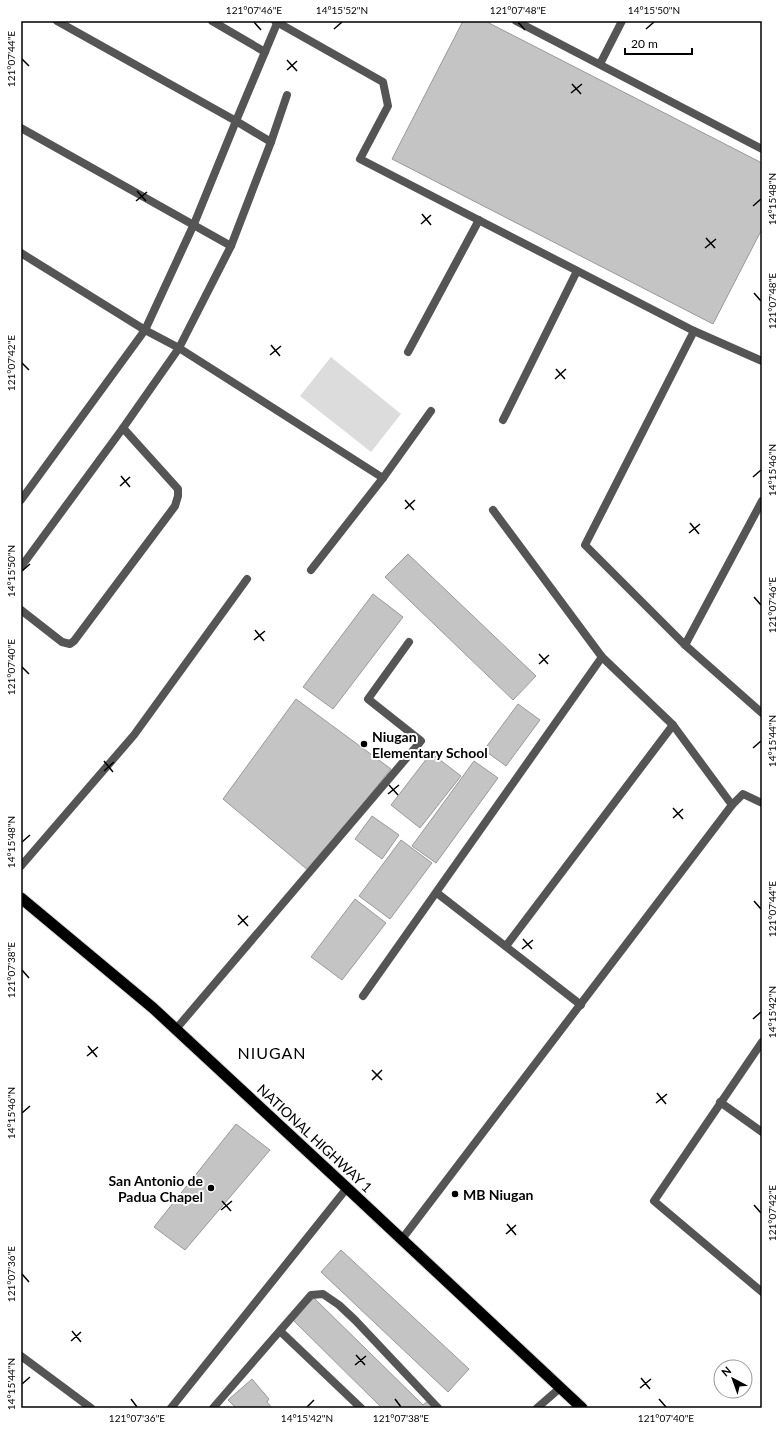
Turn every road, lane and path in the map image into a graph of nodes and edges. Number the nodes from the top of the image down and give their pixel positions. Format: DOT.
graph roads {
  1 [pos="57,21"];
  2 [pos="212,21"];
  3 [pos="277,21"];
  4 [pos="516,21"];
  5 [pos="622,21"];
  6 [pos="264,52"];
  7 [pos="600,64"];
  8 [pos="287,95"];
  9 [pos="236,121"];
  10 [pos="21,128"];
  11 [pos="271,142"];
  12 [pos="762,149"];
  13 [pos="479,220"];
  14 [pos="194,224"];
  15 [pos="232,246"];
  16 [pos="21,253"];
  17 [pos="577,271"];
  18 [pos="145,330"];
  19 [pos="694,331"];
  20 [pos="179,348"];
  21 [pos="408,352"];
  22 [pos="762,361"];
  23 [pos="431,411"];
  24 [pos="502,420"];
  25 [pos="123,428"];
  26 [pos="383,478"];
  27 [pos="21,500"];
  28 [pos="762,501"];
  29 [pos="493,510"];
  30 [pos="21,567"];
  31 [pos="311,570"];
  32 [pos="247,579"];
  33 [pos="21,610"];
  34 [pos="409,642"];
  35 [pos="685,645"];
  36 [pos="602,657"];
  37 [pos="762,713"];
  38 [pos="673,725"];
  39 [pos="762,803"];
  40 [pos="732,805"];
  41 [pos="21,866"];
  42 [pos="436,893"];
  43 [pos="21,898"];
  44 [pos="506,946"];
  45 [pos="363,996"];
  46 [pos="581,1005"];
  47 [pos="176,1029"];
  48 [pos="762,1042"];
  49 [pos="720,1102"];
  50 [pos="762,1132"];
  51 [pos="347,1188"];
  52 [pos="402,1239"];
  53 [pos="762,1292"];
  54 [pos="280,1331"];
  55 [pos="21,1356"];
  56 [pos="560,1388"];
  57 [pos="92,1408"];
  58 [pos="171,1408"];
  59 [pos="213,1408"];
  60 [pos="361,1408"];
  61 [pos="438,1408"];
  62 [pos="537,1408"];
  63 [pos="582,1408"];
  1 -- 9 [label="street"];
  2 -- 6 [label="street"];
  3 -- 6 [label="street"];
  3 -- 13 [label="street"];
  4 -- 7 [label="street"];
  5 -- 7 [label="street"];
  6 -- 9 [label="street"];
  7 -- 12 [label="street"];
  8 -- 11 [label="street"];
  9 -- 11 [label="street"];
  9 -- 14 [label="street"];
  10 -- 14 [label="street"];
  11 -- 15 [label="street"];
  13 -- 17 [label="street"];
  13 -- 21 [label="street"];
  14 -- 15 [label="street"];
  14 -- 18 [label="street"];
  15 -- 20 [label="street"];
  16 -- 18 [label="street"];
  17 -- 19 [label="street"];
  17 -- 24 [label="street"];
  18 -- 20 [label="street"];
  18 -- 27 [label="street"];
  19 -- 22 [label="street"];
  19 -- 35 [label="street"];
  20 -- 25 [label="street"];
  20 -- 26 [label="street"];
  23 -- 26 [label="street"];
  25 -- 30 [label="street"];
  25 -- 33 [label="street"];
  26 -- 31 [label="street"];
  28 -- 35 [label="street"];
  29 -- 36 [label="street"];
  32 -- 41 [label="street"];
  34 -- 47 [label="street"];
  35 -- 37 [label="street"];
  36 -- 38 [label="street"];
  36 -- 42 [label="street"];
  38 -- 40 [label="street"];
  38 -- 44 [label="street"];
  39 -- 40 [label="street"];
  40 -- 46 [label="street"];
  42 -- 44 [label="street"];
  42 -- 45 [label="street"];
  43 -- 47 [label="highway, NATIONAL HIGHWAY 1"];
  44 -- 46 [label="street"];
  46 -- 52 [label="street"];
  47 -- 51 [label="highway, NATIONAL HIGHWAY 1"];
  48 -- 49 [label="street"];
  49 -- 50 [label="street"];
  49 -- 53 [label="street"];
  51 -- 52 [label="highway, NATIONAL HIGHWAY 1"];
  51 -- 58 [label="street"];
  52 -- 56 [label="highway, NATIONAL HIGHWAY 1"];
  54 -- 59 [label="street"];
  54 -- 60 [label="street"];
  54 -- 61 [label="street"];
  55 -- 57 [label="street"];
  56 -- 62 [label="street"];
  56 -- 63 [label="highway, NATIONAL HIGHWAY 1"];
}
